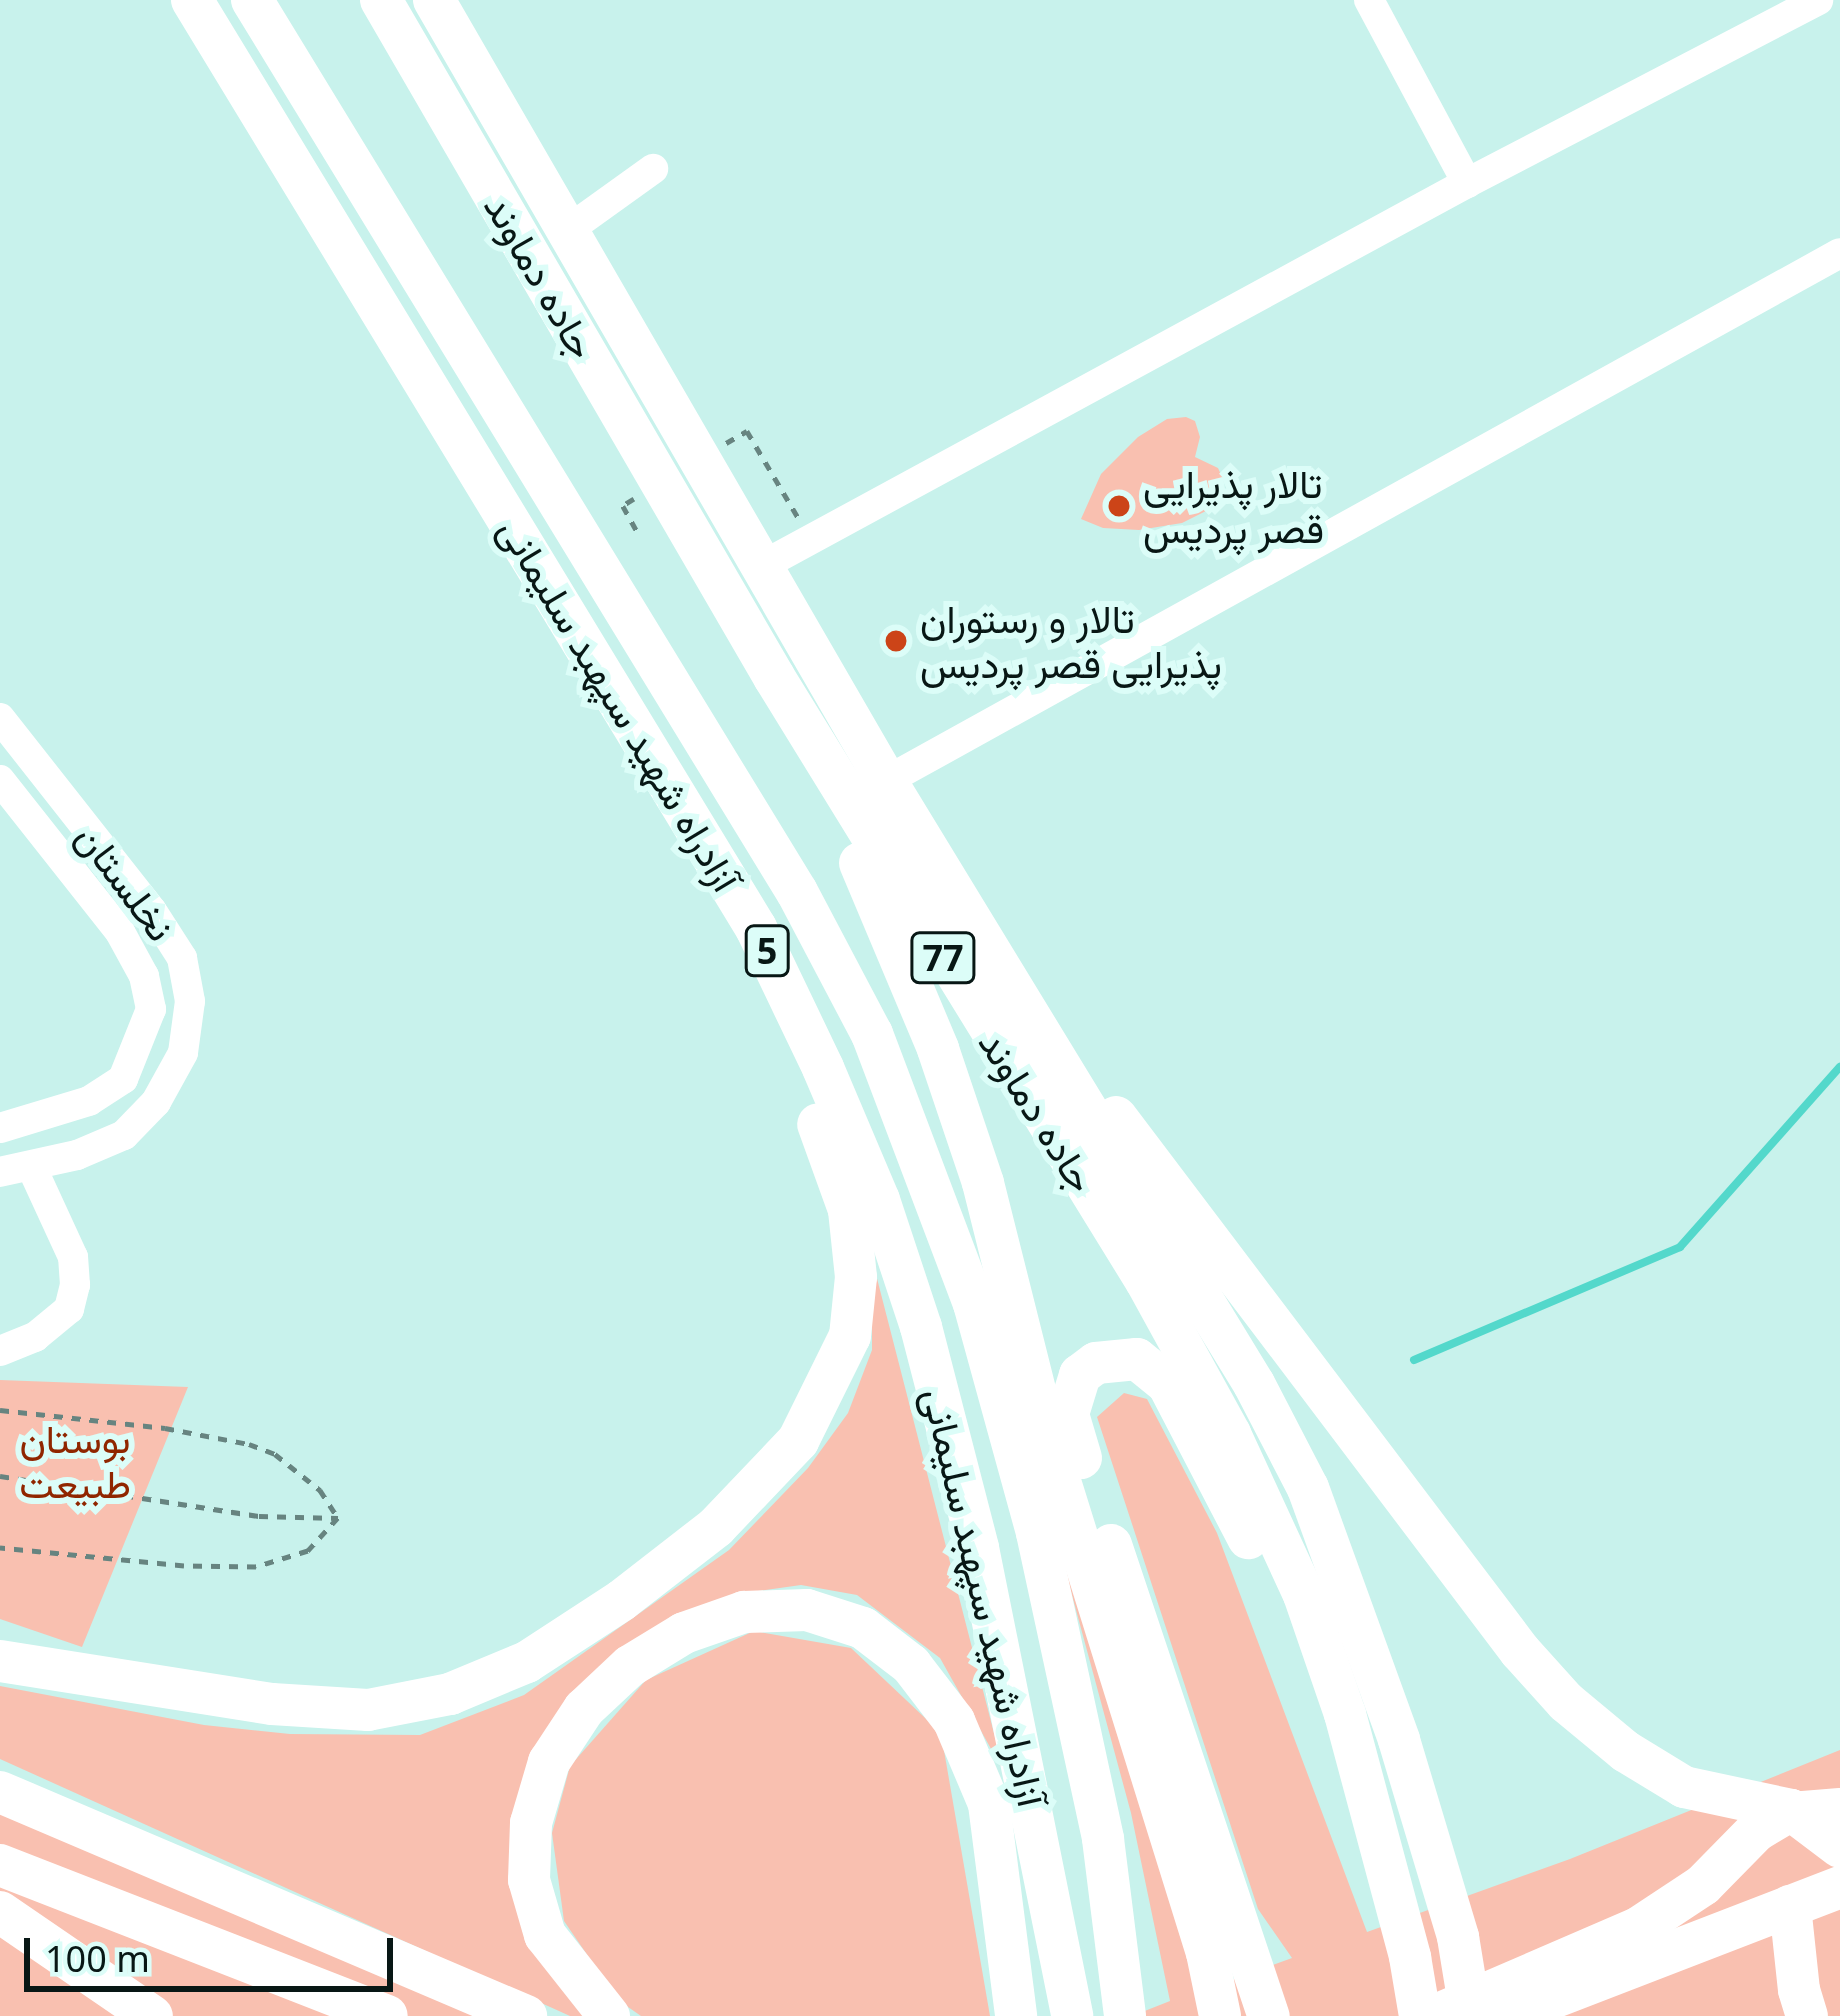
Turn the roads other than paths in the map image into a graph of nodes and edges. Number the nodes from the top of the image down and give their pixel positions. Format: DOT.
graph roads {
  1 [pos="192,0"];
  2 [pos="252,0"];
  3 [pos="381,0"];
  4 [pos="434,0"];
  5 [pos="1369,0"];
  6 [pos="1818,0"];
  7 [pos="653,169"];
  8 [pos="1467,183"];
  9 [pos="568,230"];
  10 [pos="1840,253"];
  11 [pos="760,567"];
  12 [pos="774,677"];
  13 [pos="0,718"];
  14 [pos="0,780"];
  15 [pos="886,782"];
  16 [pos="756,928"];
  17 [pos="1010,985"];
  18 [pos="0,1127"];
  19 [pos="32,1168"];
  20 [pos="0,1172"];
  21 [pos="0,1351"];
  22 [pos="0,1660"];
  23 [pos="0,1792"];
  24 [pos="1840,1805"];
  25 [pos="1791,1810"];
  26 [pos="1376,1825"];
  27 [pos="1039,1832"];
  28 [pos="1103,1839"];
  29 [pos="1840,1847"];
  30 [pos="0,1864"];
  31 [pos="1840,1887"];
  32 [pos="1790,1906"];
  33 [pos="0,1912"];
  34 [pos="152,2016"];
  35 [pos="387,2016"];
  36 [pos="526,2016"];
  37 [pos="609,2016"];
  38 [pos="1016,2016"];
  39 [pos="1027,2016"];
  40 [pos="1072,2016"];
  41 [pos="1125,2016"];
  42 [pos="1150,2016"];
  43 [pos="1220,2016"];
  44 [pos="1269,2016"];
  45 [pos="1420,2016"];
  46 [pos="1433,2016"];
  47 [pos="1472,2016"];
  48 [pos="1506,2016"];
  49 [pos="1808,2016"];
  1 -- 16 [label="highway, آزادراه شهید سپهبد سلیمانی / 5"];
  2 -- 28 [label="highway, آزادراه شهید سپهبد سلیمانی / 5"];
  3 -- 12 [label="highway, جاده دماوند / 77"];
  4 -- 9 [label="highway, جاده دماوند / 77"];
  5 -- 8 [label="street"];
  6 -- 8 [label="street"];
  7 -- 9 [label="street"];
  8 -- 11 [label="street"];
  9 -- 11 [label="highway, جاده دماوند / 77"];
  10 -- 15 [label="street"];
  11 -- 15 [label="highway, جاده دماوند / 77"];
  12 -- 26 [label="highway, جاده دماوند / 77"];
  12 -- 43 [label="highway"];
  13 -- 19 [label="street, نخلستان"];
  14 -- 18 [label="street, نخلستان"];
  15 -- 17 [label="highway, جاده دماوند / 77"];
  16 -- 22 [label="highway"];
  16 -- 27 [label="highway, آزادراه شهید سپهبد سلیمانی / 5"];
  17 -- 25 [label="highway"];
  17 -- 47 [label="highway, جاده دماوند / 77"];
  19 -- 20 [label="street, نخلستان"];
  19 -- 21 [label="street"];
  23 -- 36 [label="highway"];
  24 -- 25 [label="main road"];
  25 -- 29 [label="highway"];
  25 -- 46 [label="highway"];
  26 -- 44 [label="highway"];
  26 -- 45 [label="highway, جاده دماوند / 77"];
  27 -- 39 [label="highway"];
  27 -- 40 [label="highway, آزادراه شهید سپهبد سلیمانی / 5"];
  28 -- 41 [label="highway, آزادراه شهید سپهبد سلیمانی / 5"];
  28 -- 42 [label="highway"];
  30 -- 35 [label="highway"];
  31 -- 32 [label="highway"];
  32 -- 48 [label="highway"];
  32 -- 49 [label="highway"];
  33 -- 34 [label="highway"];
  37 -- 38 [label="highway"];
}
